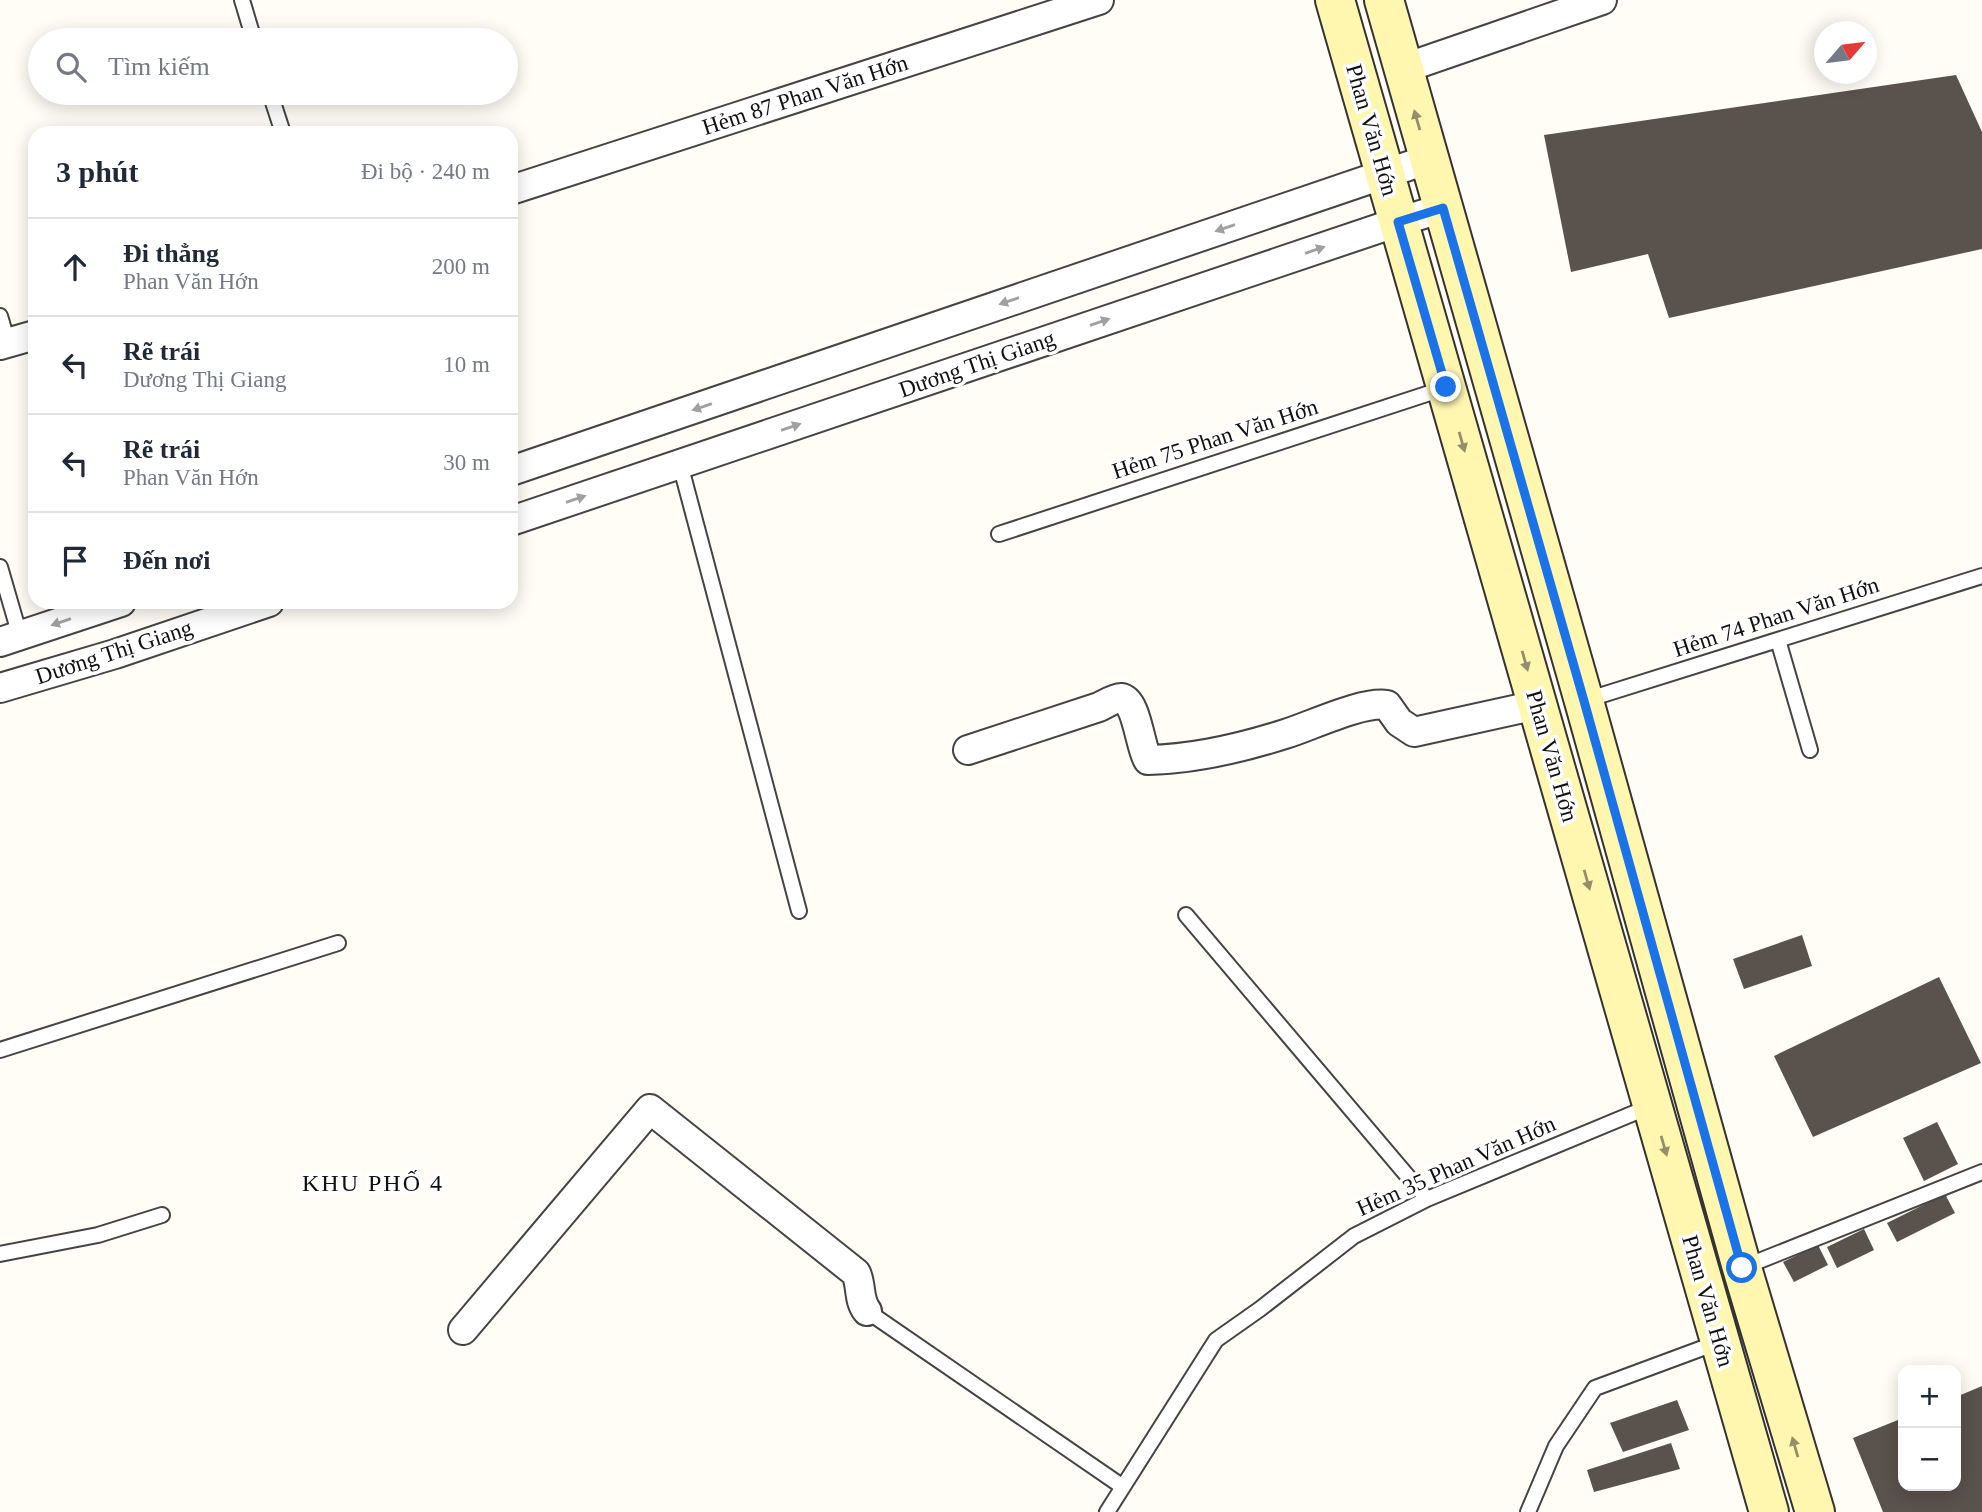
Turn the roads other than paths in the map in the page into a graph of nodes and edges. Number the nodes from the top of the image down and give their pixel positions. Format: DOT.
graph roads {
  1 [pos="242,0"];
  2 [pos="1099,0"];
  3 [pos="1335,0"];
  4 [pos="1384,0"];
  5 [pos="1602,0"];
  6 [pos="250,28"];
  7 [pos="1402,69"];
  8 [pos="275,105"];
  9 [pos="281,126"];
  10 [pos="1429,159"];
  11 [pos="1385,173"];
  12 [pos="518,188"];
  13 [pos="1443,208"];
  14 [pos="1398,222"];
  15 [pos="0,316"];
  16 [pos="14,341"];
  17 [pos="1446,387"];
  18 [pos="670,418"];
  19 [pos="680,464"];
  20 [pos="518,469"];
  21 [pos="518,519"];
  22 [pos="999,534"];
  23 [pos="0,567"];
  24 [pos="1982,576"];
  25 [pos="100,609"];
  26 [pos="247,609"];
  27 [pos="10,639"];
  28 [pos="1778,640"];
  29 [pos="0,688"];
  30 [pos="1584,701"];
  31 [pos="1537,705"];
  32 [pos="968,750"];
  33 [pos="1810,750"];
  34 [pos="799,911"];
  35 [pos="1186,915"];
  36 [pos="338,943"];
  37 [pos="0,1050"];
  38 [pos="1652,1105"];
  39 [pos="1982,1172"];
  40 [pos="1427,1199"];
  41 [pos="162,1215"];
  42 [pos="0,1254"];
  43 [pos="1742,1268"];
  44 [pos="867,1311"];
  45 [pos="463,1330"];
  46 [pos="1720,1341"];
  47 [pos="1123,1487"];
  48 [pos="1107,1512"];
  49 [pos="1528,1512"];
  50 [pos="1769,1512"];
  51 [pos="1815,1512"];
  1 -- 6 [label="lane"];
  2 -- 12 [label="street, Hẻm 87 Phan Văn Hớn"];
  3 -- 11 [label="main road, Phan Văn Hớn"];
  4 -- 7 [label="main road, Phan Văn Hớn"];
  5 -- 7 [label="street"];
  10 -- 7 [label="main road, Phan Văn Hớn, one-way"];
  8 -- 9 [label="lane"];
  10 -- 11 [label="street"];
  10 -- 13 [label="main road, Phan Văn Hớn"];
  11 -- 14 [label="main road, Phan Văn Hớn"];
  11 -- 18 [label="street, one-way"];
  13 -- 14 [label="street, Dương Thị Giang"];
  13 -- 30 [label="main road, Phan Văn Hớn"];
  14 -- 17 [label="main road, Phan Văn Hớn"];
  19 -- 14 [label="street, Dương Thị Giang, one-way"];
  15 -- 16 [label="lane"];
  17 -- 22 [label="lane, Hẻm 75 Phan Văn Hớn"];
  17 -- 31 [label="main road, Phan Văn Hớn, one-way"];
  18 -- 19 [label="street"];
  18 -- 20 [label="street"];
  21 -- 19 [label="street, Dương Thị Giang, one-way"];
  19 -- 34 [label="lane"];
  23 -- 27 [label="lane"];
  24 -- 28 [label="lane, Hẻm 74 Phan Văn Hớn"];
  25 -- 27 [label="street, Dương Thị Giang, one-way"];
  26 -- 29 [label="street, Dương Thị Giang"];
  28 -- 30 [label="lane, Hẻm 74 Phan Văn Hớn"];
  28 -- 33 [label="lane"];
  30 -- 43 [label="main road, Phan Văn Hớn"];
  31 -- 32 [label="street"];
  31 -- 38 [label="main road, Phan Văn Hớn, one-way"];
  35 -- 40 [label="lane"];
  36 -- 37 [label="lane"];
  38 -- 40 [label="lane, Hẻm 35 Phan Văn Hớn"];
  38 -- 46 [label="main road, Phan Văn Hớn, one-way"];
  39 -- 43 [label="lane"];
  40 -- 47 [label="lane, Hẻm 35 Phan Văn Hớn"];
  41 -- 42 [label="lane"];
  51 -- 43 [label="main road, Phan Văn Hớn, one-way"];
  44 -- 45 [label="street"];
  44 -- 47 [label="lane"];
  46 -- 49 [label="lane"];
  46 -- 50 [label="main road, Phan Văn Hớn"];
  47 -- 48 [label="lane, Hẻm 35 Phan Văn Hớn"];
}
